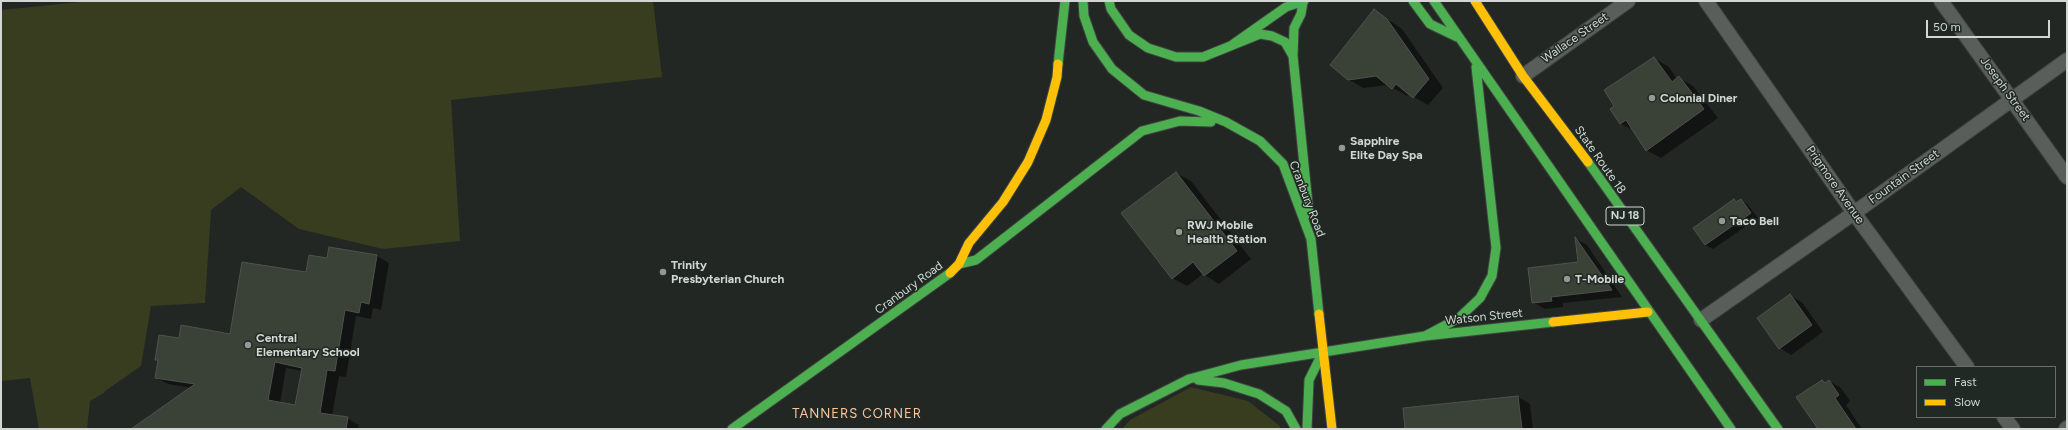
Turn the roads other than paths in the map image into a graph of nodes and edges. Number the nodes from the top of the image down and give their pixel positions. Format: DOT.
graph roads {
  1 [pos="1065,1"];
  2 [pos="1083,1"];
  3 [pos="1109,1"];
  4 [pos="1303,1"];
  5 [pos="1413,1"];
  6 [pos="1434,1"];
  7 [pos="1475,1"];
  8 [pos="1628,1"];
  9 [pos="1706,1"];
  10 [pos="1941,1"];
  11 [pos="1457,37"];
  12 [pos="1232,45"];
  13 [pos="1293,56"];
  14 [pos="2067,60"];
  15 [pos="1476,64"];
  16 [pos="1523,76"];
  17 [pos="2012,99"];
  18 [pos="1226,122"];
  19 [pos="2067,177"];
  20 [pos="1854,213"];
  21 [pos="1312,239"];
  22 [pos="959,264"];
  23 [pos="1648,312"];
  24 [pos="1701,320"];
  25 [pos="1425,336"];
  26 [pos="1323,352"];
  27 [pos="1966,366"];
  28 [pos="1189,379"];
  29 [pos="2005,418"];
  30 [pos="732,429"];
  31 [pos="1106,429"];
  32 [pos="1296,429"];
  33 [pos="1306,429"];
  34 [pos="1332,429"];
  35 [pos="1731,429"];
  36 [pos="1778,429"];
  37 [pos="2013,429"];
  1 -- 22 [label="main road, Cranbury Road"];
  2 -- 18 [label="main road, Cranbury Road"];
  3 -- 12 [label="main road"];
  4 -- 12 [label="main road"];
  4 -- 13 [label="main road"];
  5 -- 11 [label="main road"];
  6 -- 11 [label="main road, NJ 18"];
  7 -- 16 [label="main road, State Route 18 / NJ 18"];
  8 -- 16 [label="street, Wallace Street"];
  9 -- 20 [label="street, Prigmore Avenue"];
  10 -- 17 [label="street, Joseph Street"];
  11 -- 15 [label="main road, NJ 18"];
  12 -- 13 [label="main road"];
  13 -- 21 [label="main road"];
  14 -- 17 [label="street, Fountain Street"];
  15 -- 23 [label="main road, NJ 18"];
  15 -- 25 [label="main road"];
  16 -- 24 [label="main road, State Route 18 / NJ 18"];
  17 -- 19 [label="street, Joseph Street"];
  17 -- 20 [label="street, Fountain Street"];
  18 -- 21 [label="main road, Cranbury Road"];
  18 -- 22 [label="main road"];
  20 -- 24 [label="street, Fountain Street"];
  20 -- 27 [label="street, Prigmore Avenue"];
  21 -- 26 [label="main road, Cranbury Road"];
  22 -- 30 [label="main road, Cranbury Road"];
  23 -- 25 [label="main road, Watson Street"];
  23 -- 35 [label="main road, NJ 18"];
  24 -- 36 [label="main road, State Route 18 / NJ 18"];
  25 -- 26 [label="main road, Watson Street"];
  26 -- 28 [label="main road"];
  26 -- 33 [label="main road"];
  26 -- 34 [label="main road, Cranbury Road"];
  28 -- 31 [label="main road"];
  28 -- 32 [label="main road"];
  29 -- 37 [label="street"];
}
